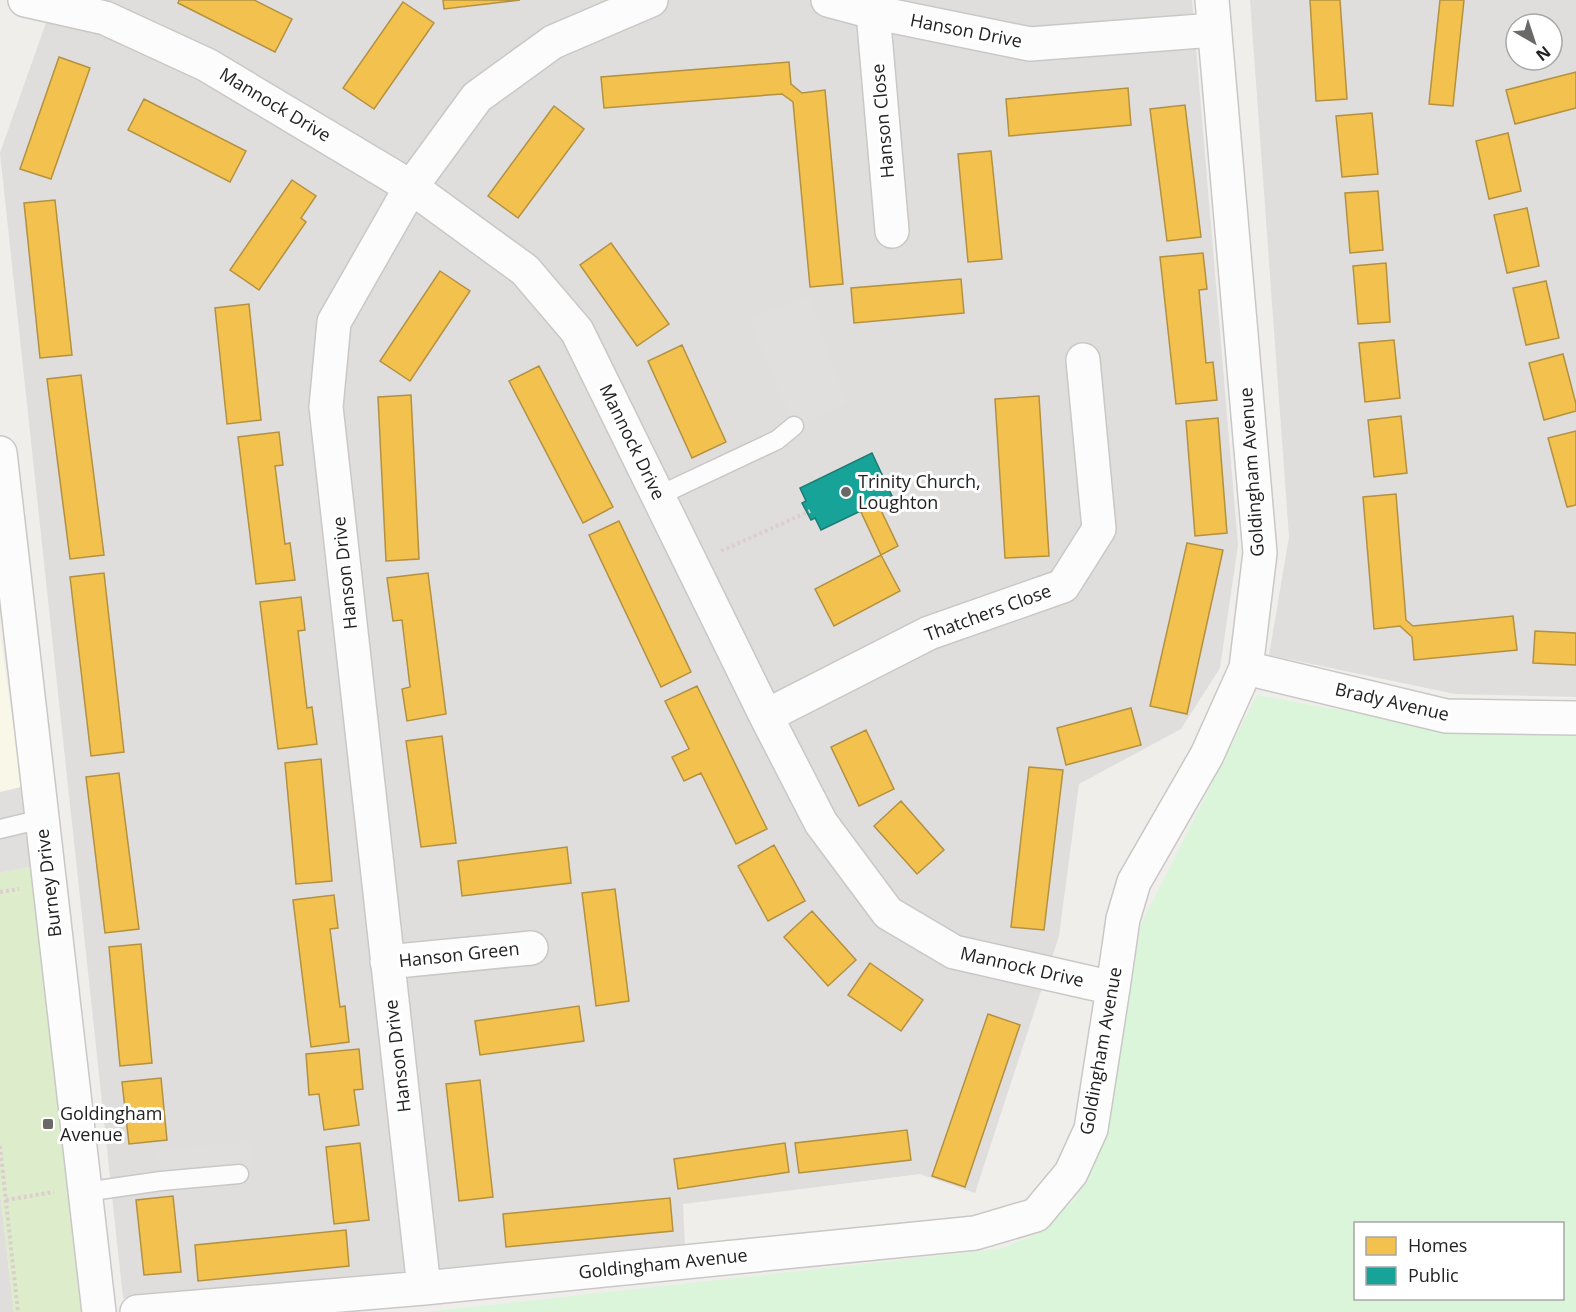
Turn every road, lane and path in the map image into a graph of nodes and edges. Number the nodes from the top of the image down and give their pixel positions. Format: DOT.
graph roads {
  1 [pos="25,0"];
  2 [pos="651,0"];
  3 [pos="828,0"];
  4 [pos="873,12"];
  5 [pos="1213,15"];
  6 [pos="411,187"];
  7 [pos="892,231"];
  8 [pos="1083,360"];
  9 [pos="794,426"];
  10 [pos="0,453"];
  11 [pos="2,487"];
  12 [pos="658,496"];
  13 [pos="810,511"];
  14 [pos="692,564"];
  15 [pos="1246,668"];
  16 [pos="766,716"];
  17 [pos="1576,718"];
  18 [pos="42,819"];
  19 [pos="0,829"];
  20 [pos="531,948"];
  21 [pos="387,962"];
  22 [pos="1113,988"];
  23 [pos="0,1146"];
  24 [pos="238,1174"];
  25 [pos="84,1189"];
  26 [pos="6,1200"];
  27 [pos="424,1288"];
  28 [pos="18,1312"];
  29 [pos="99,1312"];
  30 [pos="137,1312"];
  1 -- 6 [label="street, Mannock Drive"];
  2 -- 6 [label="street, Hanson Drive"];
  3 -- 4 [label="street, Hanson Drive"];
  4 -- 5 [label="street, Hanson Drive"];
  4 -- 7 [label="street, Hanson Close"];
  5 -- 15 [label="street, Goldingham Avenue"];
  6 -- 12 [label="street, Mannock Drive"];
  6 -- 21 [label="street, Hanson Drive"];
  8 -- 16 [label="street, Thatchers Close"];
  9 -- 12 [label="lane"];
  10 -- 11 [label="street, Burney Drive"];
  11 -- 18 [label="street, Burney Drive"];
  12 -- 14 [label="street, Mannock Drive"];
  13 -- 14 [label="path"];
  14 -- 16 [label="street, Mannock Drive"];
  15 -- 17 [label="street, Brady Avenue"];
  15 -- 22 [label="street, Goldingham Avenue"];
  16 -- 22 [label="street, Mannock Drive"];
  18 -- 19 [label="lane"];
  18 -- 25 [label="street, Burney Drive"];
  20 -- 21 [label="street, Hanson Green"];
  21 -- 27 [label="street, Hanson Drive"];
  22 -- 27 [label="street, Goldingham Avenue"];
  23 -- 26 [label="path"];
  24 -- 25 [label="lane"];
  25 -- 26 [label="path"];
  25 -- 29 [label="street, Burney Drive"];
  26 -- 28 [label="path"];
  27 -- 30 [label="street, Goldingham Avenue"];
}
